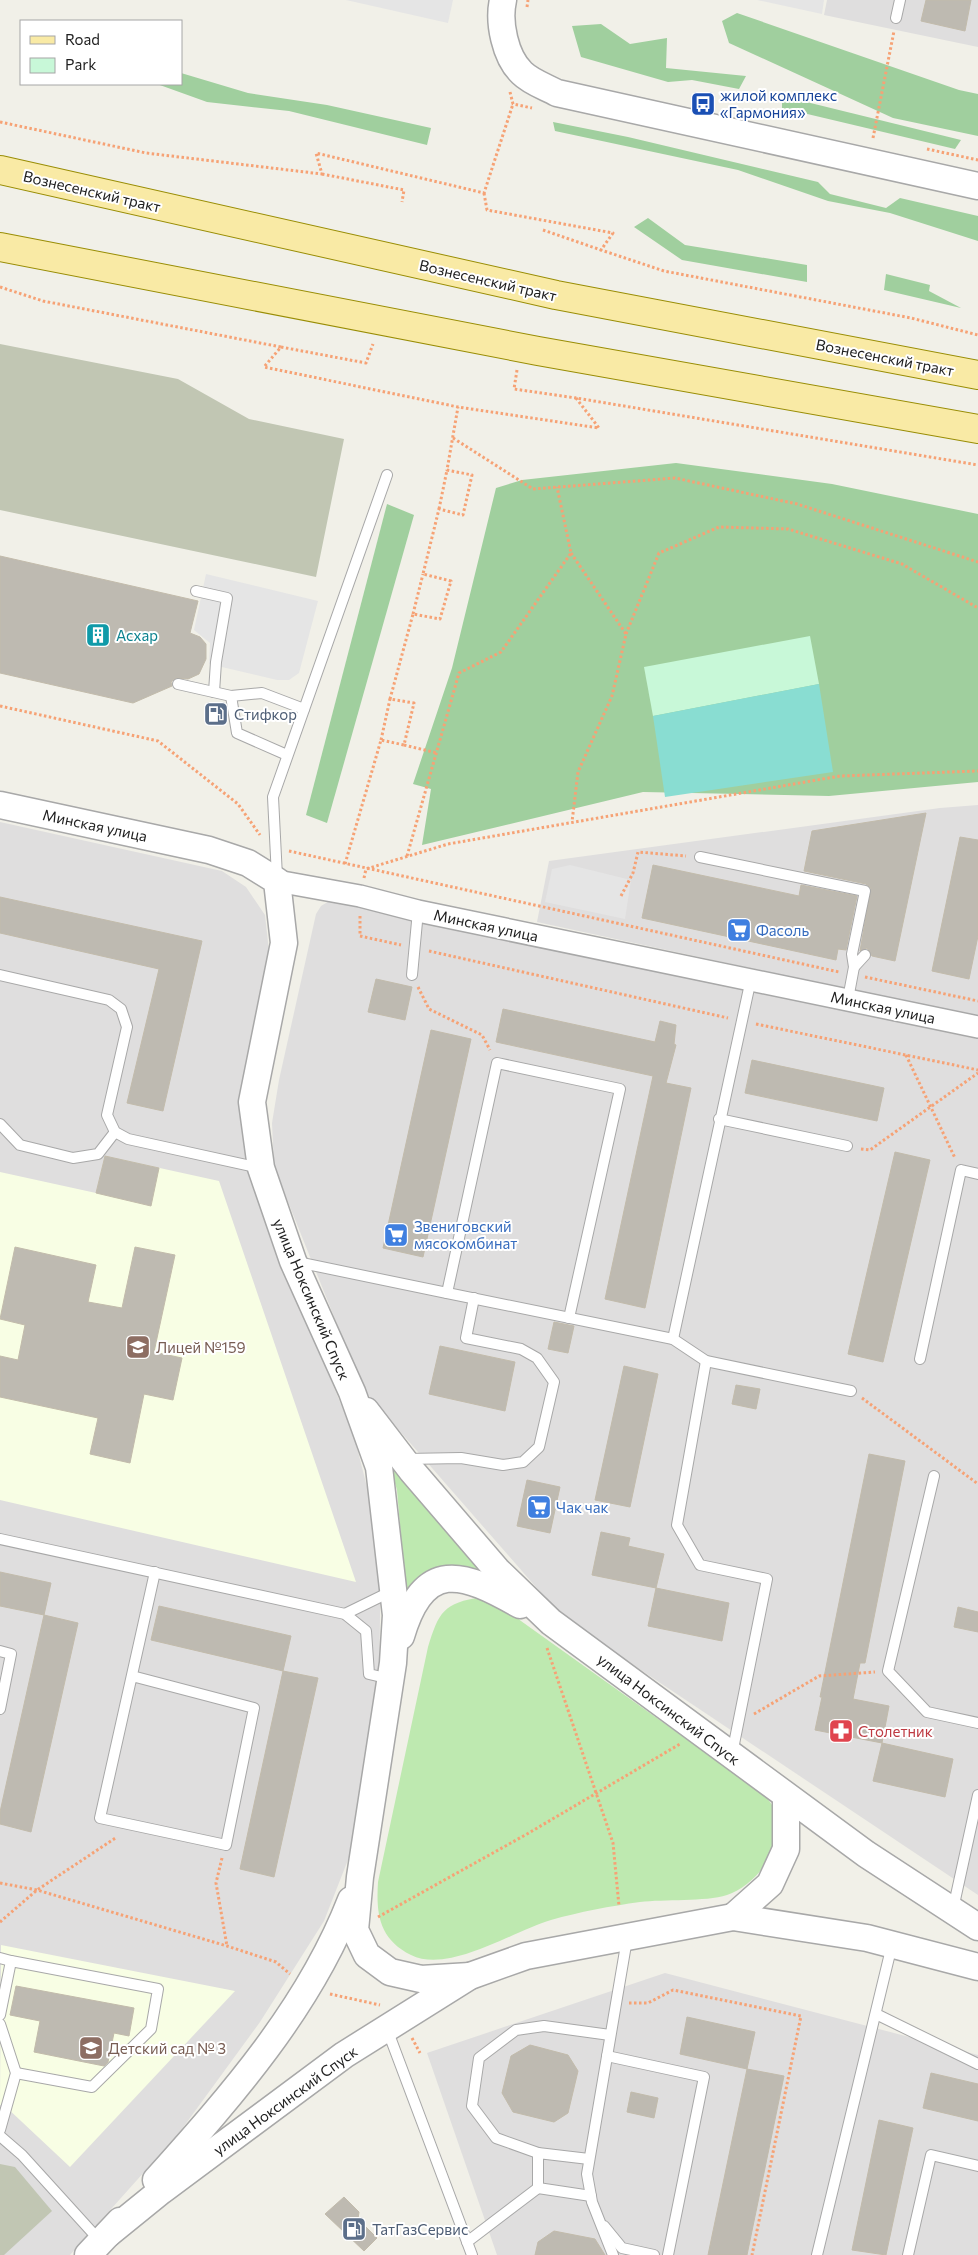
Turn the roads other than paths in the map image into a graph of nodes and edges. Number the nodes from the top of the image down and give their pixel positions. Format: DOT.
graph roads {
  1 [pos="900,0"];
  2 [pos="514,5"];
  3 [pos="896,18"];
  4 [pos="0,170"];
  5 [pos="978,186"];
  6 [pos="0,247"];
  7 [pos="978,375"];
  8 [pos="978,428"];
  9 [pos="386,475"];
  10 [pos="196,591"];
  11 [pos="178,684"];
  12 [pos="214,692"];
  13 [pos="231,696"];
  14 [pos="304,709"];
  15 [pos="287,755"];
  16 [pos="0,805"];
  17 [pos="700,857"];
  18 [pos="277,881"];
  19 [pos="418,911"];
  20 [pos="865,955"];
  21 [pos="853,971"];
  22 [pos="0,975"];
  23 [pos="412,975"];
  24 [pos="751,979"];
  25 [pos="848,1000"];
  26 [pos="978,1028"];
  27 [pos="719,1119"];
  28 [pos="0,1124"];
  29 [pos="115,1132"];
  30 [pos="847,1146"];
  31 [pos="261,1168"];
  32 [pos="978,1174"];
  33 [pos="293,1261"];
  34 [pos="447,1293"];
  35 [pos="474,1298"];
  36 [pos="569,1318"];
  37 [pos="674,1339"];
  38 [pos="920,1359"];
  39 [pos="706,1361"];
  40 [pos="851,1391"];
  41 [pos="352,1392"];
  42 [pos="404,1459"];
  43 [pos="934,1476"];
  44 [pos="0,1539"];
  45 [pos="155,1572"];
  46 [pos="393,1591"];
  47 [pos="345,1614"];
  48 [pos="549,1633"];
  49 [pos="0,1651"];
  50 [pos="392,1671"];
  51 [pos="132,1676"];
  52 [pos="0,1709"];
  53 [pos="978,1723"];
  54 [pos="732,1756"];
  55 [pos="786,1796"];
  56 [pos="978,1796"];
  57 [pos="360,1877"];
  58 [pos="953,1910"];
  59 [pos="733,1917"];
  60 [pos="978,1927"];
  61 [pos="628,1937"];
  62 [pos="893,1944"];
  63 [pos="0,1958"];
  64 [pos="11,1961"];
  65 [pos="978,1967"];
  66 [pos="470,1976"];
  67 [pos="876,2014"];
  68 [pos="0,2015"];
  69 [pos="0,2024"];
  70 [pos="394,2024"];
  71 [pos="610,2035"];
  72 [pos="606,2056"];
  73 [pos="978,2064"];
  74 [pos="16,2073"];
  75 [pos="0,2130"];
  76 [pos="0,2136"];
  77 [pos="538,2153"];
  78 [pos="589,2159"];
  79 [pos="978,2166"];
  80 [pos="538,2188"];
  81 [pos="591,2196"];
  82 [pos="598,2218"];
  83 [pos="467,2242"];
  84 [pos="99,2244"];
  85 [pos="472,2255"];
  86 [pos="613,2255"];
  87 [pos="654,2255"];
  88 [pos="668,2255"];
  89 [pos="817,2255"];
  90 [pos="908,2255"];
  1 -- 3 [label="lane"];
  2 -- 5 [label="street"];
  4 -- 7 [label="main road, Вознесенский тракт"];
  6 -- 8 [label="main road"];
  9 -- 14 [label="lane"];
  10 -- 12 [label="lane"];
  11 -- 12 [label="lane"];
  12 -- 13 [label="lane"];
  13 -- 14 [label="lane"];
  13 -- 15 [label="lane"];
  14 -- 15 [label="lane"];
  15 -- 18 [label="lane"];
  16 -- 18 [label="street, Минская улица"];
  17 -- 21 [label="lane"];
  18 -- 19 [label="street, Минская улица"];
  18 -- 31 [label="street, улица Ноксинский Спуск"];
  19 -- 23 [label="lane"];
  19 -- 24 [label="street, Минская улица"];
  20 -- 21 [label="lane"];
  21 -- 25 [label="lane"];
  22 -- 29 [label="lane"];
  24 -- 25 [label="street, Минская улица"];
  24 -- 27 [label="lane"];
  25 -- 26 [label="street, Минская улица"];
  27 -- 30 [label="lane"];
  27 -- 37 [label="lane"];
  28 -- 29 [label="lane"];
  29 -- 31 [label="lane"];
  31 -- 33 [label="street, улица Ноксинский Спуск"];
  32 -- 38 [label="lane"];
  33 -- 34 [label="lane"];
  33 -- 41 [label="street, улица Ноксинский Спуск"];
  34 -- 35 [label="lane"];
  34 -- 36 [label="lane"];
  35 -- 36 [label="lane"];
  35 -- 42 [label="lane"];
  36 -- 37 [label="lane"];
  37 -- 39 [label="lane"];
  39 -- 40 [label="lane"];
  39 -- 54 [label="lane"];
  41 -- 42 [label="street, улица Ноксинский Спуск"];
  41 -- 46 [label="street, улица Ноксинский Спуск"];
  42 -- 48 [label="street, улица Ноксинский Спуск"];
  43 -- 53 [label="lane"];
  44 -- 45 [label="lane"];
  45 -- 47 [label="lane"];
  45 -- 51 [label="lane"];
  46 -- 47 [label="lane"];
  46 -- 50 [label="street, улица Ноксинский Спуск"];
  47 -- 50 [label="lane"];
  48 -- 50 [label="street, улица Ноксинский Спуск"];
  48 -- 54 [label="street, улица Ноксинский Спуск"];
  49 -- 52 [label="lane"];
  50 -- 57 [label="street, улица Ноксинский Спуск"];
  51 -- 51 [label="lane"];
  54 -- 55 [label="street, улица Ноксинский Спуск"];
  55 -- 58 [label="street, улица Ноксинский Спуск"];
  55 -- 59 [label="street"];
  56 -- 58 [label="lane"];
  57 -- 66 [label="street, улица Ноксинский Спуск"];
  57 -- 84 [label="street, улица Ноксинский Спуск"];
  58 -- 60 [label="street, улица Ноксинский Спуск"];
  59 -- 61 [label="street, улица Ноксинский Спуск"];
  59 -- 62 [label="street, улица Ноксинский Спуск"];
  61 -- 66 [label="street, улица Ноксинский Спуск"];
  61 -- 71 [label="lane"];
  62 -- 65 [label="street, улица Ноксинский Спуск"];
  62 -- 67 [label="lane"];
  63 -- 64 [label="lane"];
  64 -- 68 [label="lane"];
  64 -- 74 [label="lane"];
  66 -- 70 [label="street, улица Ноксинский Спуск"];
  67 -- 73 [label="lane"];
  67 -- 89 [label="lane"];
  69 -- 74 [label="lane"];
  70 -- 83 [label="lane"];
  70 -- 84 [label="street, улица Ноксинский Спуск"];
  71 -- 72 [label="lane"];
  71 -- 77 [label="lane"];
  72 -- 78 [label="lane"];
  72 -- 88 [label="lane"];
  74 -- 75 [label="lane"];
  76 -- 84 [label="lane"];
  77 -- 78 [label="lane"];
  77 -- 80 [label="lane"];
  78 -- 81 [label="lane"];
  79 -- 90 [label="lane"];
  80 -- 81 [label="lane"];
  80 -- 83 [label="lane"];
  81 -- 82 [label="lane"];
  82 -- 86 [label="lane"];
  82 -- 87 [label="lane"];
  83 -- 85 [label="lane"];
}
